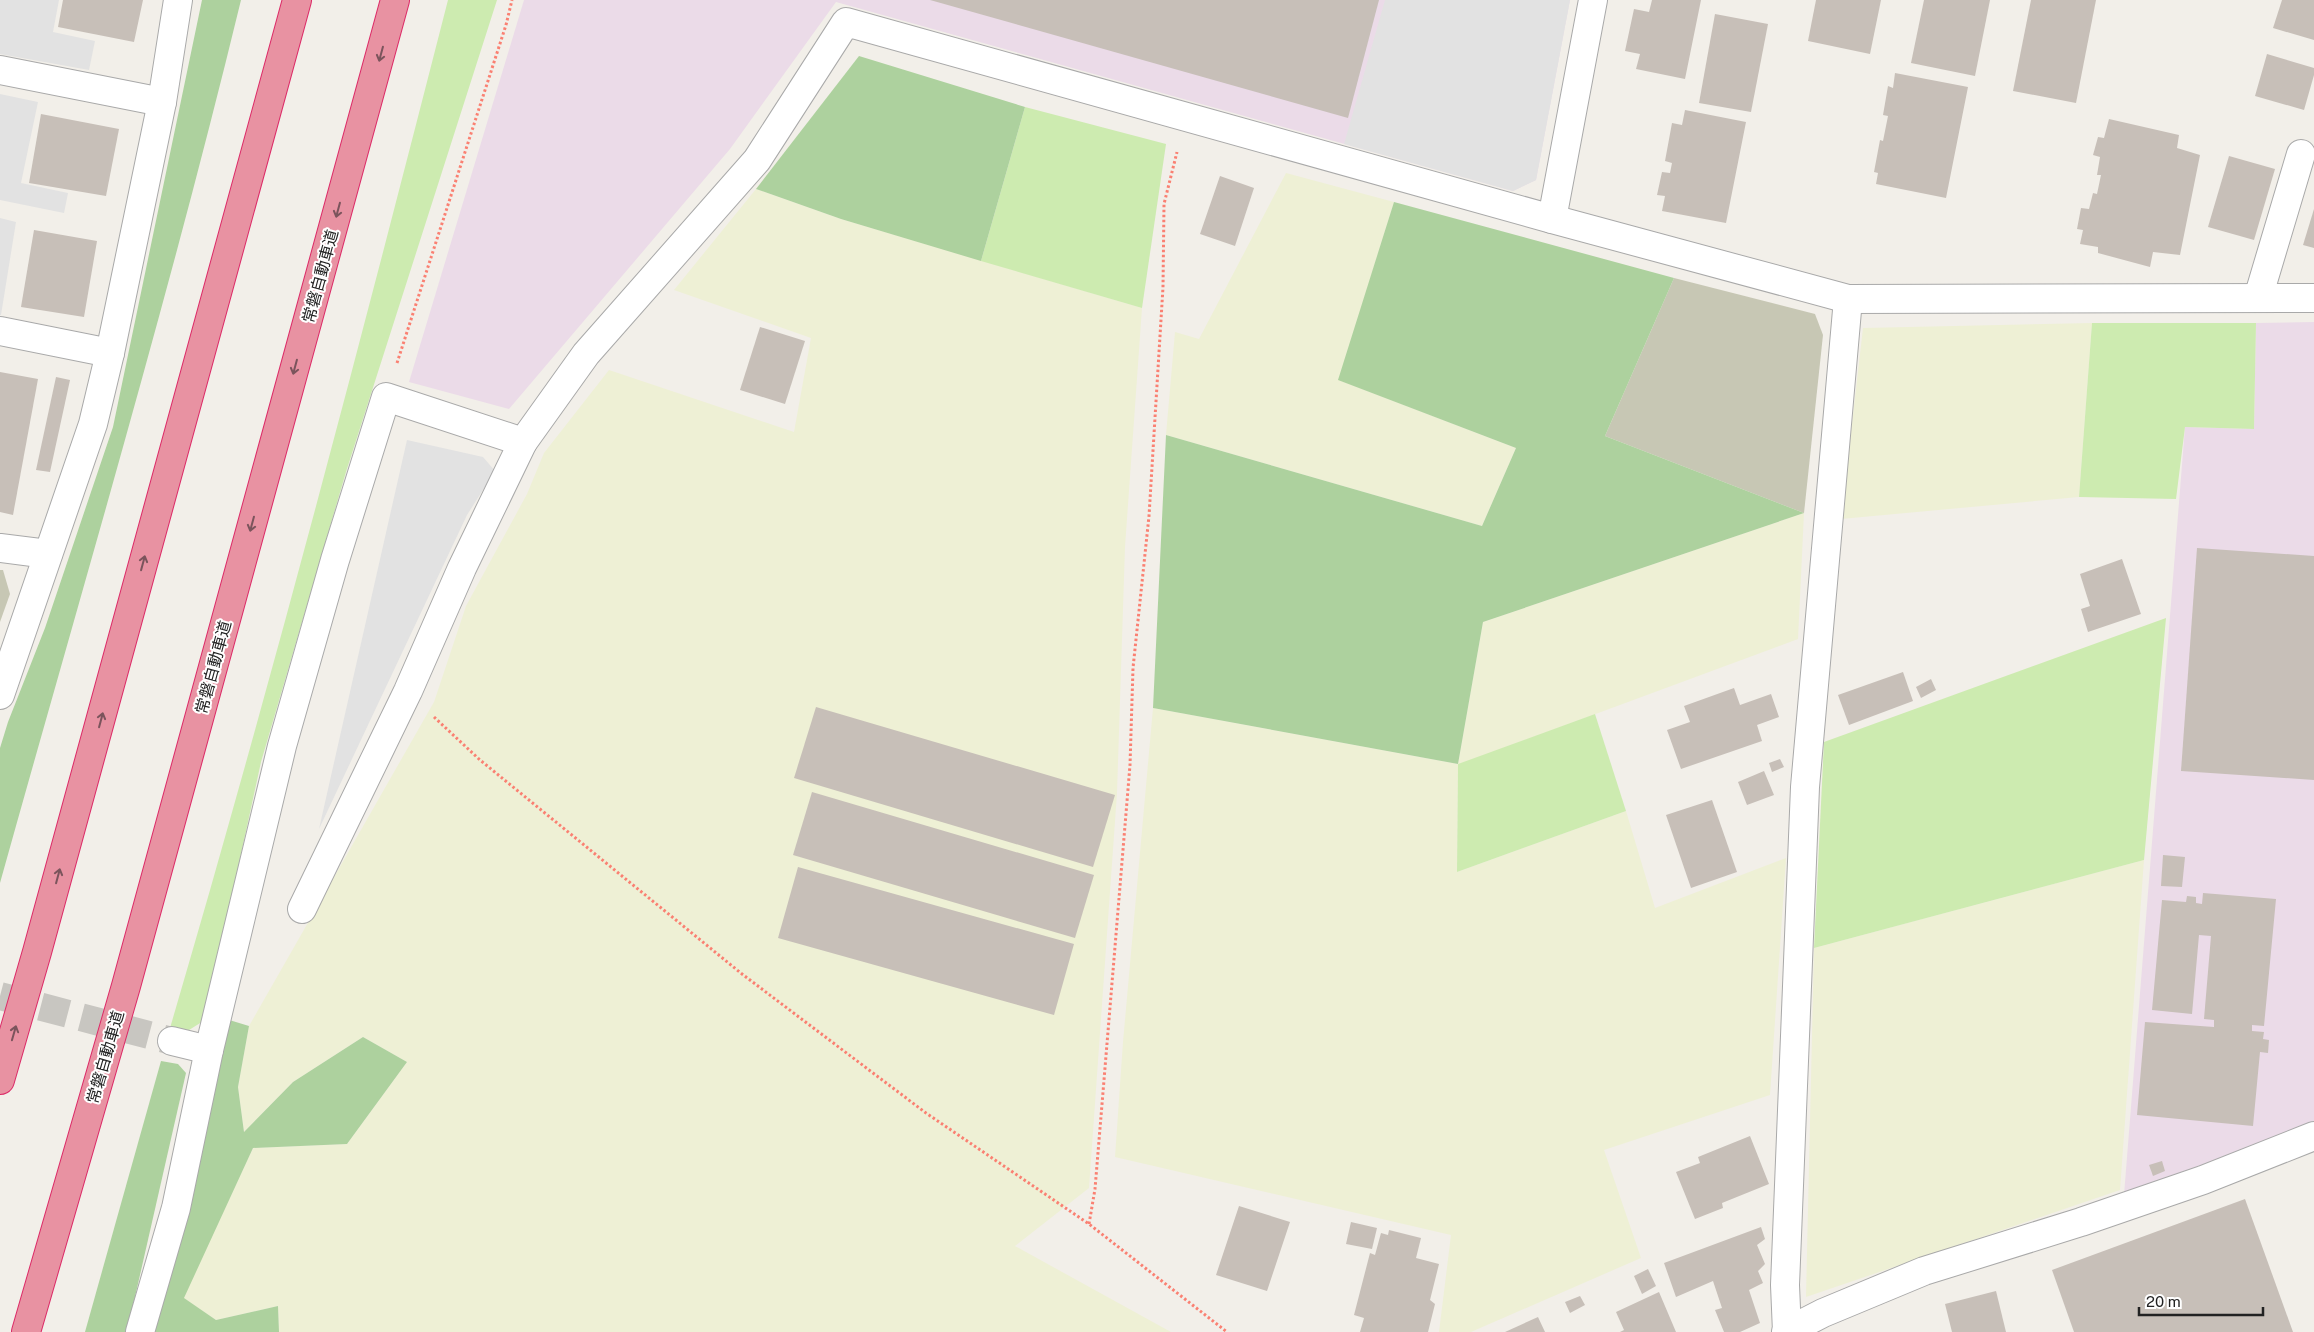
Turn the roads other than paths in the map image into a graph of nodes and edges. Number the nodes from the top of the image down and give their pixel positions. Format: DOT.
graph roads {
  1 [pos="178,0"];
  2 [pos="297,0"];
  3 [pos="395,0"];
  4 [pos="1593,0"];
  5 [pos="0,70"];
  6 [pos="162,102"];
  7 [pos="2301,154"];
  8 [pos="1552,219"];
  9 [pos="2258,298"];
  10 [pos="2314,298"];
  11 [pos="1848,299"];
  12 [pos="0,331"];
  13 [pos="110,353"];
  14 [pos="523,442"];
  15 [pos="0,548"];
  16 [pos="48,554"];
  17 [pos="0,695"];
  18 [pos="302,909"];
  19 [pos="172,1041"];
  20 [pos="209,1050"];
  21 [pos="0,1080"];
  22 [pos="2314,1136"];
  23 [pos="26,1332"];
  24 [pos="140,1332"];
  25 [pos="1787,1332"];
  1 -- 6 [label="street"];
  21 -- 2 [label="highway, one-way"];
  3 -- 23 [label="highway, 常磐自動車道, one-way"];
  4 -- 8 [label="street"];
  5 -- 6 [label="street"];
  6 -- 13 [label="street"];
  7 -- 9 [label="street"];
  8 -- 11 [label="street"];
  8 -- 14 [label="street"];
  9 -- 10 [label="street"];
  9 -- 11 [label="street"];
  11 -- 25 [label="street"];
  12 -- 13 [label="street"];
  13 -- 16 [label="street"];
  14 -- 18 [label="street"];
  14 -- 20 [label="street"];
  15 -- 16 [label="street"];
  16 -- 17 [label="street"];
  19 -- 20 [label="street"];
  20 -- 24 [label="street"];
  22 -- 25 [label="street"];
}
